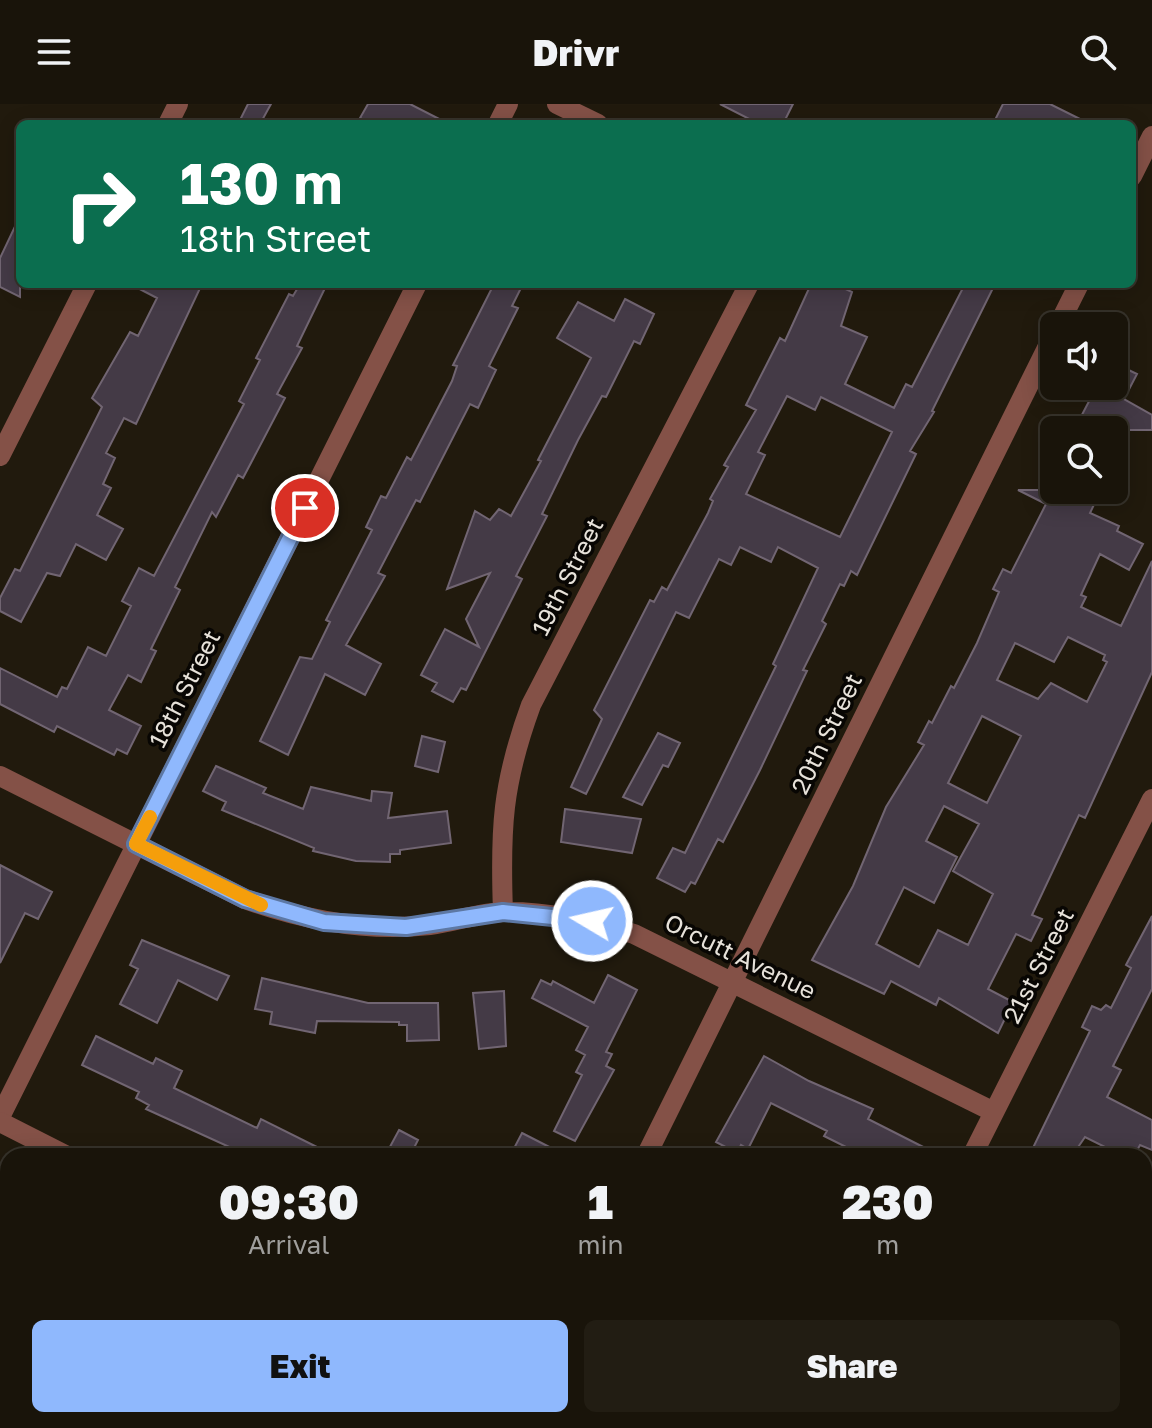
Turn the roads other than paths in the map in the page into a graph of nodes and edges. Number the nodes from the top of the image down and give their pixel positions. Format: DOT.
graph roads {
  1 [pos="557,104"];
  2 [pos="590,120"];
  3 [pos="1152,136"];
  4 [pos="1136,168"];
  5 [pos="85,288"];
  6 [pos="415,288"];
  7 [pos="747,288"];
  8 [pos="1077,288"];
  9 [pos="1065,312"];
  10 [pos="1040,362"];
  11 [pos="0,456"];
  12 [pos="0,776"];
  13 [pos="1152,799"];
  14 [pos="136,844"];
  15 [pos="503,912"];
  16 [pos="733,982"];
  17 [pos="994,1112"];
  18 [pos="0,1120"];
  19 [pos="52,1148"];
  20 [pos="650,1148"];
  21 [pos="976,1148"];
  1 -- 2 [label="street"];
  3 -- 4 [label="street"];
  5 -- 11 [label="street"];
  6 -- 14 [label="street, 18th Street"];
  7 -- 15 [label="street, 19th Street"];
  8 -- 9 [label="street"];
  10 -- 16 [label="street, 20th Street"];
  12 -- 14 [label="street, Orcutt Avenue"];
  13 -- 17 [label="street, 21st Street"];
  14 -- 15 [label="street, Orcutt Avenue"];
  14 -- 18 [label="street, 18th Street"];
  15 -- 16 [label="street, Orcutt Avenue"];
  16 -- 17 [label="street, Orcutt Avenue"];
  16 -- 20 [label="street, 20th Street"];
  17 -- 21 [label="street, 21st Street"];
  18 -- 19 [label="street"];
}
